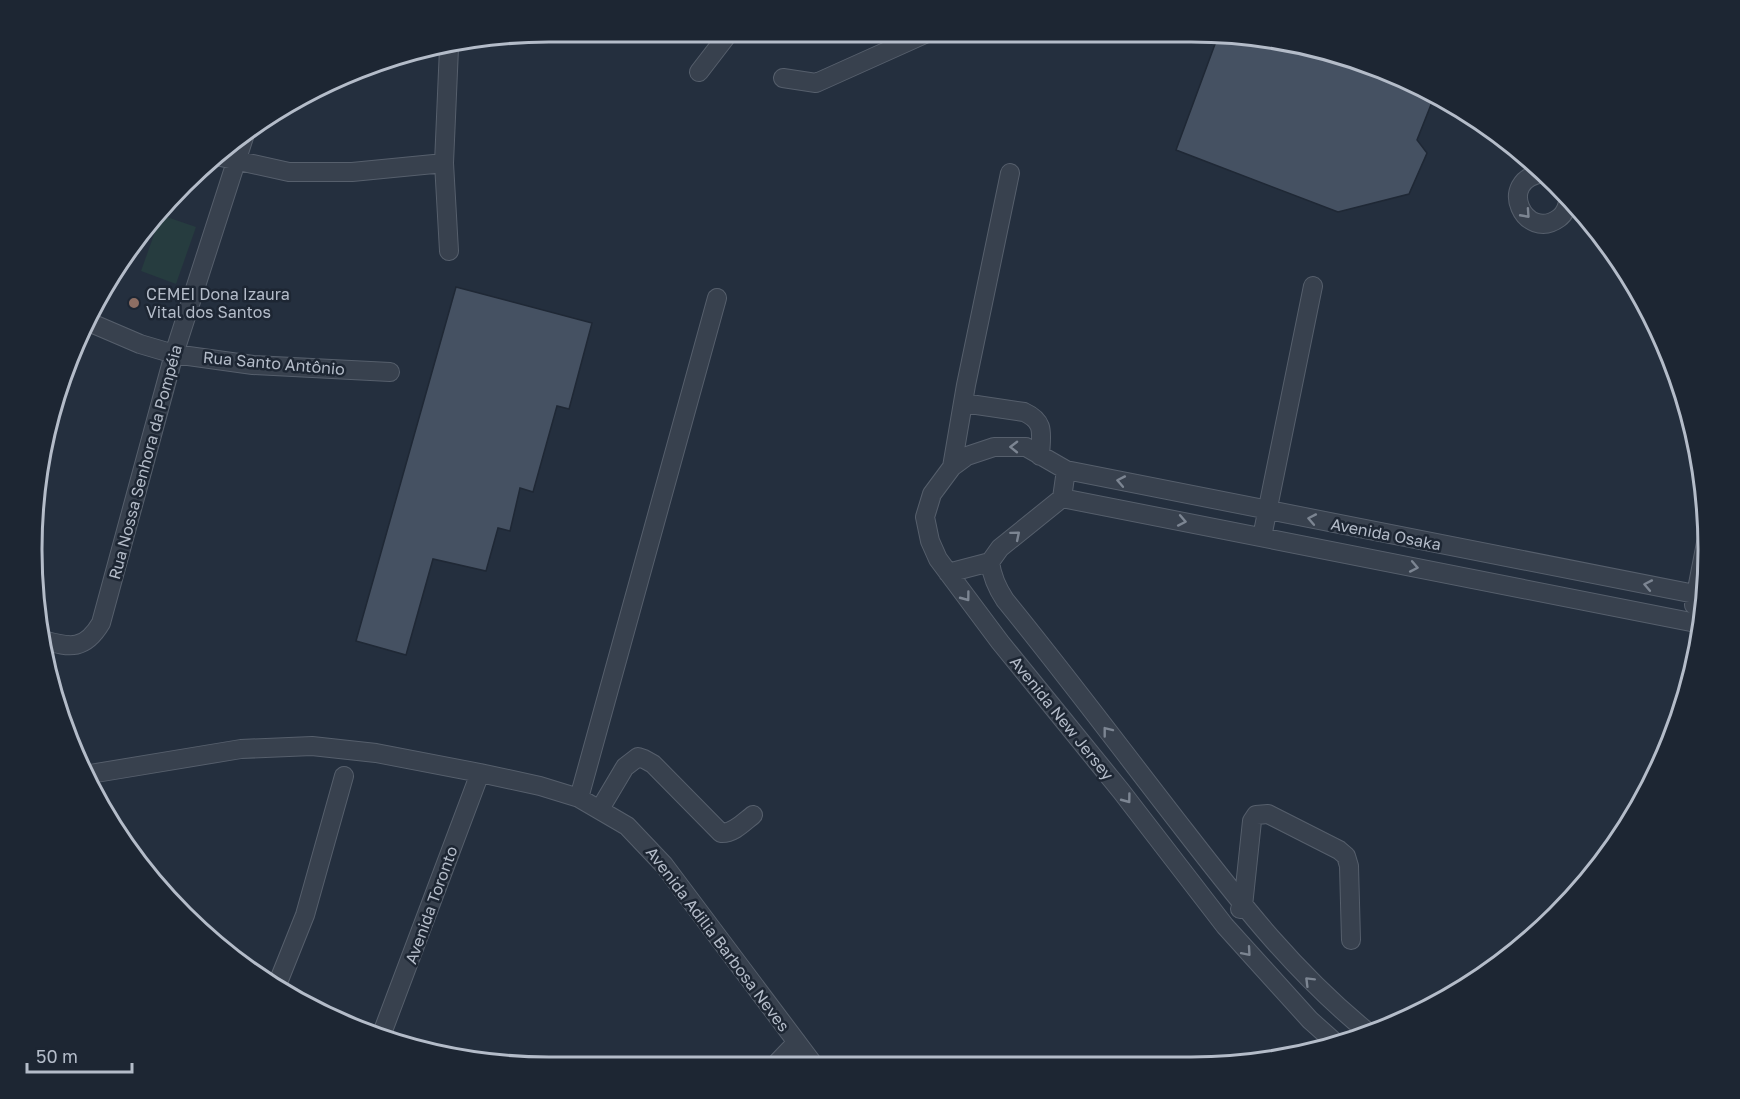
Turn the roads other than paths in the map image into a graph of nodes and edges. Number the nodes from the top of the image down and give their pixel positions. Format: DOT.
graph roads {
  1 [pos="722,42"];
  2 [pos="907,42"];
  3 [pos="449,52"];
  4 [pos="699,72"];
  5 [pos="783,78"];
  6 [pos="229,160"];
  7 [pos="444,163"];
  8 [pos="1010,173"];
  9 [pos="1533,176"];
  10 [pos="1566,209"];
  11 [pos="449,251"];
  12 [pos="1313,286"];
  13 [pos="717,298"];
  14 [pos="94,324"];
  15 [pos="174,354"];
  16 [pos="390,372"];
  17 [pos="963,404"];
  18 [pos="1040,456"];
  19 [pos="952,467"];
  20 [pos="1066,470"];
  21 [pos="1062,498"];
  22 [pos="1267,510"];
  23 [pos="1389,534"];
  24 [pos="1262,537"];
  25 [pos="1491,554"];
  26 [pos="1383,561"];
  27 [pos="990,562"];
  28 [pos="1563,568"];
  29 [pos="948,573"];
  30 [pos="1486,582"];
  31 [pos="1696,595"];
  32 [pos="1558,596"];
  33 [pos="1693,622"];
  34 [pos="1024,623"];
  35 [pos="51,641"];
  36 [pos="1000,642"];
  37 [pos="94,773"];
  38 [pos="480,773"];
  39 [pos="344,776"];
  40 [pos="579,798"];
  41 [pos="600,809"];
  42 [pos="753,815"];
  43 [pos="1243,906"];
  44 [pos="1225,926"];
  45 [pos="1351,940"];
  46 [pos="280,978"];
  47 [pos="1333,1004"];
  48 [pos="1310,1020"];
  49 [pos="1362,1027"];
  50 [pos="384,1029"];
  51 [pos="1330,1038"];
  52 [pos="797,1042"];
  53 [pos="783,1057"];
  54 [pos="808,1057"];
  1 -- 4 [label="street"];
  2 -- 5 [label="street"];
  3 -- 7 [label="street"];
  6 -- 7 [label="street"];
  6 -- 15 [label="street, Rua Nossa Senhora da Pompéia"];
  7 -- 11 [label="street"];
  8 -- 17 [label="street"];
  9 -- 10 [label="street, one-way"];
  12 -- 22 [label="street"];
  13 -- 40 [label="street"];
  14 -- 15 [label="street, Rua Santo Antônio"];
  15 -- 16 [label="street, Rua Santo Antônio"];
  15 -- 35 [label="street, Rua Nossa Senhora da Pompéia"];
  17 -- 18 [label="street"];
  17 -- 19 [label="street"];
  18 -- 19 [label="street, Avenida New Jersey, one-way"];
  18 -- 20 [label="street, Avenida New Jersey"];
  19 -- 29 [label="street, Avenida New Jersey"];
  20 -- 21 [label="street"];
  22 -- 20 [label="street, Avenida Osaka, one-way"];
  21 -- 24 [label="street, Avenida Osaka, one-way"];
  27 -- 21 [label="street, one-way"];
  23 -- 22 [label="street, Avenida Osaka, one-way"];
  22 -- 24 [label="street"];
  23 -- 25 [label="street, Avenida Osaka"];
  23 -- 26 [label="street"];
  24 -- 26 [label="street, Avenida Osaka"];
  25 -- 28 [label="street, Avenida Osaka"];
  25 -- 30 [label="street"];
  26 -- 30 [label="street, Avenida Osaka, one-way"];
  27 -- 29 [label="street"];
  27 -- 34 [label="street, Avenida New Jersey"];
  31 -- 28 [label="street, Avenida Osaka, one-way"];
  28 -- 32 [label="street"];
  29 -- 36 [label="street, Avenida New Jersey, one-way"];
  30 -- 32 [label="street, Avenida Osaka"];
  32 -- 33 [label="street, Avenida Osaka"];
  34 -- 36 [label="street"];
  43 -- 34 [label="street, Avenida New Jersey, one-way"];
  36 -- 44 [label="street, Avenida New Jersey, one-way"];
  37 -- 38 [label="street, Avenida Adilia Barbosa Neves"];
  38 -- 40 [label="street, Avenida Adilia Barbosa Neves"];
  38 -- 50 [label="street, Avenida Toronto"];
  39 -- 46 [label="street"];
  40 -- 41 [label="street, Avenida Adilia Barbosa Neves"];
  41 -- 42 [label="street"];
  41 -- 52 [label="street, Avenida Adilia Barbosa Neves"];
  43 -- 44 [label="street"];
  43 -- 45 [label="street"];
  47 -- 43 [label="street, Avenida New Jersey, one-way"];
  44 -- 48 [label="street, Avenida New Jersey, one-way"];
  47 -- 48 [label="street"];
  47 -- 49 [label="street, Avenida New Jersey"];
  48 -- 51 [label="street, Avenida New Jersey"];
  52 -- 53 [label="street"];
  52 -- 54 [label="street, Avenida Adilia Barbosa Neves"];
}
